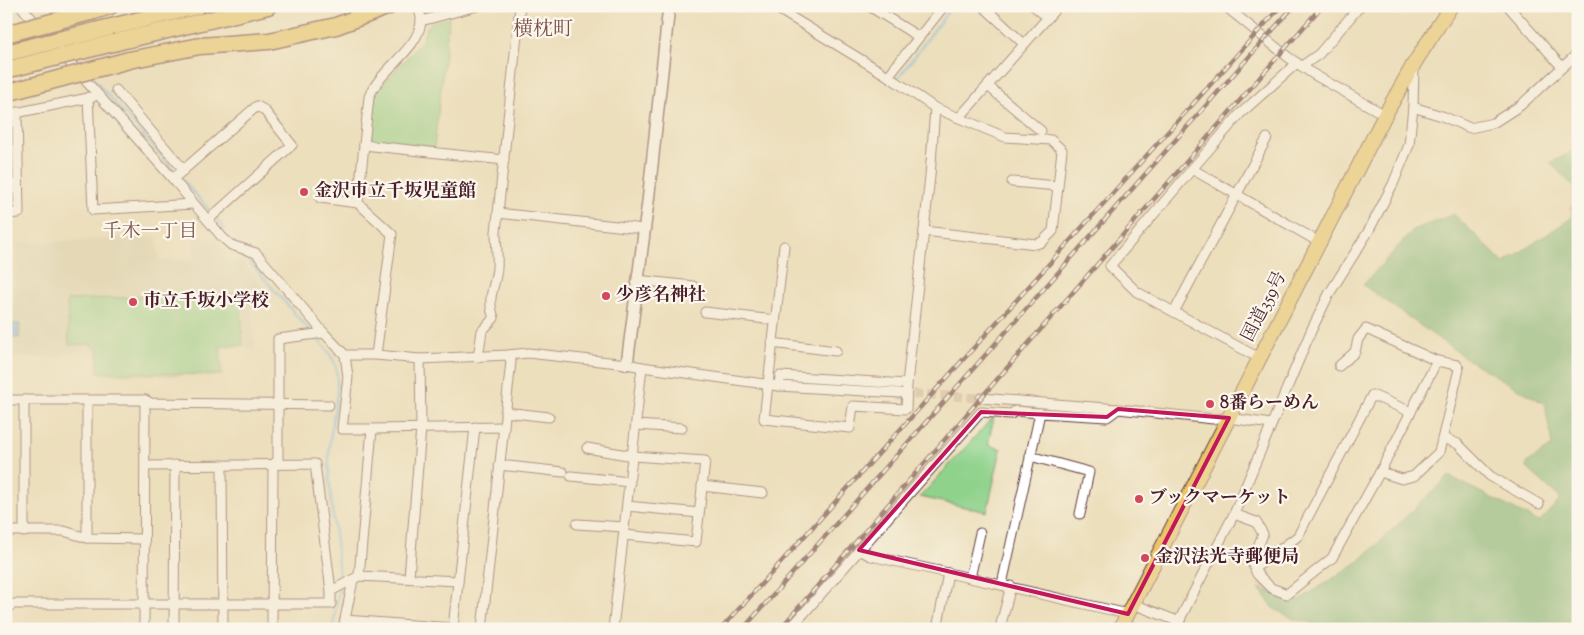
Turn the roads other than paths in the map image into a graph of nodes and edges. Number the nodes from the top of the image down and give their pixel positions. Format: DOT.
graph roads {
  1 [pos="21,6"];
  2 [pos="110,6"];
  3 [pos="197,6"];
  4 [pos="268,6"];
  5 [pos="389,6"];
  6 [pos="418,6"];
  7 [pos="477,6"];
  8 [pos="520,6"];
  9 [pos="669,6"];
  10 [pos="773,6"];
  11 [pos="869,6"];
  12 [pos="944,6"];
  13 [pos="1034,6"];
  14 [pos="1058,6"];
  15 [pos="1225,6"];
  16 [pos="1360,6"];
  17 [pos="1451,6"];
  18 [pos="1508,6"];
  19 [pos="985,8"];
  20 [pos="1048,18"];
  21 [pos="421,21"];
  22 [pos="6,34"];
  23 [pos="919,37"];
  24 [pos="1024,44"];
  25 [pos="6,53"];
  26 [pos="1578,53"];
  27 [pos="1414,62"];
  28 [pos="1299,64"];
  29 [pos="1562,67"];
  30 [pos="6,70"];
  31 [pos="888,76"];
  32 [pos="988,86"];
  33 [pos="116,90"];
  34 [pos="6,93"];
  35 [pos="98,96"];
  36 [pos="88,97"];
  37 [pos="1413,107"];
  38 [pos="935,108"];
  39 [pos="17,112"];
  40 [pos="6,115"];
  41 [pos="1385,115"];
  42 [pos="959,118"];
  43 [pos="1040,131"];
  44 [pos="1267,138"];
  45 [pos="364,145"];
  46 [pos="504,160"];
  47 [pos="1192,169"];
  48 [pos="179,175"];
  49 [pos="1012,182"];
  50 [pos="1058,186"];
  51 [pos="1237,193"];
  52 [pos="320,198"];
  53 [pos="358,203"];
  54 [pos="193,204"];
  55 [pos="498,212"];
  56 [pos="6,214"];
  57 [pos="212,216"];
  58 [pos="644,228"];
  59 [pos="924,231"];
  60 [pos="1320,242"];
  61 [pos="784,246"];
  62 [pos="637,280"];
  63 [pos="693,286"];
  64 [pos="705,312"];
  65 [pos="1174,312"];
  66 [pos="775,320"];
  67 [pos="317,334"];
  68 [pos="772,343"];
  69 [pos="836,351"];
  70 [pos="376,354"];
  71 [pos="345,355"];
  72 [pos="508,356"];
  73 [pos="478,357"];
  74 [pos="1259,358"];
  75 [pos="420,359"];
  76 [pos="1437,361"];
  77 [pos="627,364"];
  78 [pos="1339,366"];
  79 [pos="642,367"];
  80 [pos="907,384"];
  81 [pos="768,385"];
  82 [pos="779,386"];
  83 [pos="900,393"];
  84 [pos="981,398"];
  85 [pos="6,400"];
  86 [pos="24,400"];
  87 [pos="87,400"];
  88 [pos="145,400"];
  89 [pos="278,404"];
  90 [pos="329,406"];
  91 [pos="1118,409"];
  92 [pos="505,412"];
  93 [pos="1411,412"];
  94 [pos="1040,413"];
  95 [pos="549,417"];
  96 [pos="1228,418"];
  97 [pos="1272,424"];
  98 [pos="636,425"];
  99 [pos="475,427"];
  100 [pos="504,427"];
  101 [pos="421,428"];
  102 [pos="682,428"];
  103 [pos="372,429"];
  104 [pos="1443,438"];
  105 [pos="587,448"];
  106 [pos="632,456"];
  107 [pos="1030,456"];
  108 [pos="175,465"];
  109 [pos="273,465"];
  110 [pos="146,466"];
  111 [pos="222,466"];
  112 [pos="499,466"];
  113 [pos="1380,472"];
  114 [pos="630,482"];
  115 [pos="702,486"];
  116 [pos="763,493"];
  117 [pos="1539,504"];
  118 [pos="627,506"];
  119 [pos="699,513"];
  120 [pos="1080,514"];
  121 [pos="1234,514"];
  122 [pos="576,524"];
  123 [pos="6,531"];
  124 [pos="624,531"];
  125 [pos="24,532"];
  126 [pos="980,533"];
  127 [pos="87,538"];
  128 [pos="144,539"];
  129 [pos="859,550"];
  130 [pos="1255,568"];
  131 [pos="948,574"];
  132 [pos="409,578"];
  133 [pos="970,578"];
  134 [pos="353,580"];
  135 [pos="458,581"];
  136 [pos="1006,585"];
  137 [pos="334,590"];
  138 [pos="222,603"];
  139 [pos="144,604"];
  140 [pos="174,604"];
  141 [pos="272,604"];
  142 [pos="6,608"];
  143 [pos="1131,609"];
  144 [pos="1001,624"];
  145 [pos="344,625"];
  146 [pos="1179,625"];
  147 [pos="144,629"];
  148 [pos="174,629"];
  149 [pos="223,629"];
  150 [pos="272,629"];
  151 [pos="482,629"];
  152 [pos="613,629"];
  153 [pos="790,629"];
  154 [pos="937,629"];
  155 [pos="1120,629"];
  1 -- 35 [label="street"];
  2 -- 22 [label="highway, bridge"];
  3 -- 25 [label="highway, bridge"];
  4 -- 30 [label="highway, bridge"];
  5 -- 34 [label="highway, bridge"];
  6 -- 21 [label="street"];
  7 -- 21 [label="street"];
  8 -- 46 [label="street"];
  9 -- 58 [label="street"];
  10 -- 31 [label="street"];
  11 -- 23 [label="street"];
  12 -- 23 [label="street"];
  13 -- 20 [label="street"];
  14 -- 20 [label="street"];
  15 -- 28 [label="street"];
  16 -- 28 [label="street"];
  17 -- 27 [label="highway, 国道359号"];
  18 -- 29 [label="street"];
  19 -- 24 [label="street"];
  20 -- 24 [label="street"];
  21 -- 45 [label="street"];
  23 -- 31 [label="street"];
  24 -- 32 [label="street"];
  26 -- 29 [label="street"];
  27 -- 37 [label="street"];
  27 -- 41 [label="highway, 国道359号"];
  28 -- 41 [label="street"];
  28 -- 47 [label="street"];
  29 -- 37 [label="street"];
  31 -- 38 [label="street"];
  32 -- 42 [label="street"];
  32 -- 43 [label="street"];
  33 -- 48 [label="street"];
  35 -- 36 [label="street"];
  35 -- 48 [label="street"];
  36 -- 39 [label="street"];
  36 -- 54 [label="street"];
  37 -- 97 [label="street"];
  38 -- 42 [label="street"];
  38 -- 59 [label="street"];
  39 -- 40 [label="street"];
  39 -- 56 [label="street"];
  41 -- 60 [label="highway, 国道359号"];
  42 -- 50 [label="street"];
  44 -- 51 [label="street"];
  45 -- 46 [label="street"];
  45 -- 53 [label="street"];
  46 -- 55 [label="street"];
  47 -- 51 [label="street"];
  47 -- 65 [label="street"];
  48 -- 54 [label="street"];
  48 -- 57 [label="street"];
  49 -- 50 [label="street"];
  50 -- 59 [label="street"];
  51 -- 60 [label="street"];
  51 -- 65 [label="street"];
  52 -- 53 [label="street"];
  53 -- 70 [label="street"];
  54 -- 57 [label="street"];
  55 -- 58 [label="street"];
  55 -- 73 [label="street"];
  57 -- 67 [label="street"];
  58 -- 62 [label="street"];
  59 -- 80 [label="street"];
  60 -- 74 [label="highway, 国道359号"];
  61 -- 66 [label="street"];
  62 -- 63 [label="street"];
  62 -- 77 [label="street"];
  64 -- 66 [label="street"];
  65 -- 74 [label="street"];
  66 -- 68 [label="street"];
  67 -- 71 [label="street"];
  67 -- 89 [label="street"];
  68 -- 69 [label="street"];
  68 -- 81 [label="street"];
  70 -- 71 [label="street"];
  70 -- 75 [label="street"];
  71 -- 103 [label="street"];
  72 -- 73 [label="street"];
  72 -- 77 [label="street"];
  72 -- 92 [label="street"];
  73 -- 75 [label="street"];
  74 -- 96 [label="highway, 国道359号"];
  75 -- 101 [label="street"];
  76 -- 78 [label="street"];
  76 -- 93 [label="street"];
  76 -- 104 [label="street"];
  77 -- 79 [label="street"];
  79 -- 81 [label="street"];
  79 -- 98 [label="street"];
  80 -- 81 [label="street"];
  80 -- 82 [label="street"];
  81 -- 82 [label="street"];
  82 -- 83 [label="street"];
  84 -- 91 [label="street"];
  85 -- 86 [label="street"];
  86 -- 87 [label="street"];
  86 -- 125 [label="street"];
  87 -- 88 [label="street"];
  87 -- 127 [label="street"];
  88 -- 89 [label="street"];
  88 -- 110 [label="street"];
  89 -- 90 [label="street"];
  89 -- 109 [label="street"];
  91 -- 94 [label="street"];
  91 -- 96 [label="street"];
  92 -- 95 [label="street"];
  92 -- 100 [label="street"];
  93 -- 113 [label="street"];
  93 -- 130 [label="street"];
  94 -- 107 [label="street"];
  94 -- 129 [label="street"];
  96 -- 97 [label="street"];
  96 -- 143 [label="highway, 国道359号"];
  97 -- 121 [label="street"];
  98 -- 102 [label="street"];
  98 -- 106 [label="street"];
  99 -- 100 [label="street"];
  99 -- 101 [label="street"];
  99 -- 135 [label="street"];
  100 -- 112 [label="street"];
  101 -- 103 [label="street"];
  101 -- 132 [label="street"];
  103 -- 134 [label="street"];
  104 -- 113 [label="street"];
  104 -- 117 [label="street"];
  105 -- 106 [label="street"];
  106 -- 114 [label="street"];
  106 -- 115 [label="street"];
  107 -- 120 [label="street"];
  107 -- 136 [label="street"];
  108 -- 110 [label="street"];
  108 -- 111 [label="street"];
  108 -- 140 [label="street"];
  109 -- 111 [label="street"];
  109 -- 137 [label="street"];
  109 -- 141 [label="street"];
  110 -- 128 [label="street"];
  111 -- 138 [label="street"];
  112 -- 114 [label="street"];
  112 -- 151 [label="street"];
  113 -- 130 [label="street"];
  114 -- 118 [label="street"];
  115 -- 116 [label="street"];
  115 -- 119 [label="street"];
  118 -- 119 [label="street"];
  118 -- 124 [label="street"];
  119 -- 124 [label="street"];
  121 -- 130 [label="street"];
  121 -- 146 [label="street"];
  122 -- 124 [label="street"];
  123 -- 125 [label="street"];
  124 -- 152 [label="street"];
  125 -- 127 [label="street"];
  126 -- 133 [label="street"];
  127 -- 128 [label="street"];
  128 -- 139 [label="street"];
  129 -- 131 [label="street"];
  129 -- 153 [label="street"];
  131 -- 133 [label="street"];
  131 -- 154 [label="street"];
  132 -- 134 [label="street"];
  132 -- 135 [label="street"];
  133 -- 136 [label="street"];
  134 -- 137 [label="street"];
  134 -- 145 [label="street"];
  135 -- 145 [label="street"];
  136 -- 143 [label="street"];
  136 -- 144 [label="street"];
  137 -- 141 [label="street"];
  138 -- 140 [label="street"];
  138 -- 141 [label="street"];
  138 -- 149 [label="street"];
  139 -- 140 [label="street"];
  139 -- 142 [label="street"];
  139 -- 147 [label="street"];
  140 -- 148 [label="street"];
  141 -- 150 [label="street"];
  143 -- 146 [label="street"];
  143 -- 155 [label="highway, 国道359号"];
}
